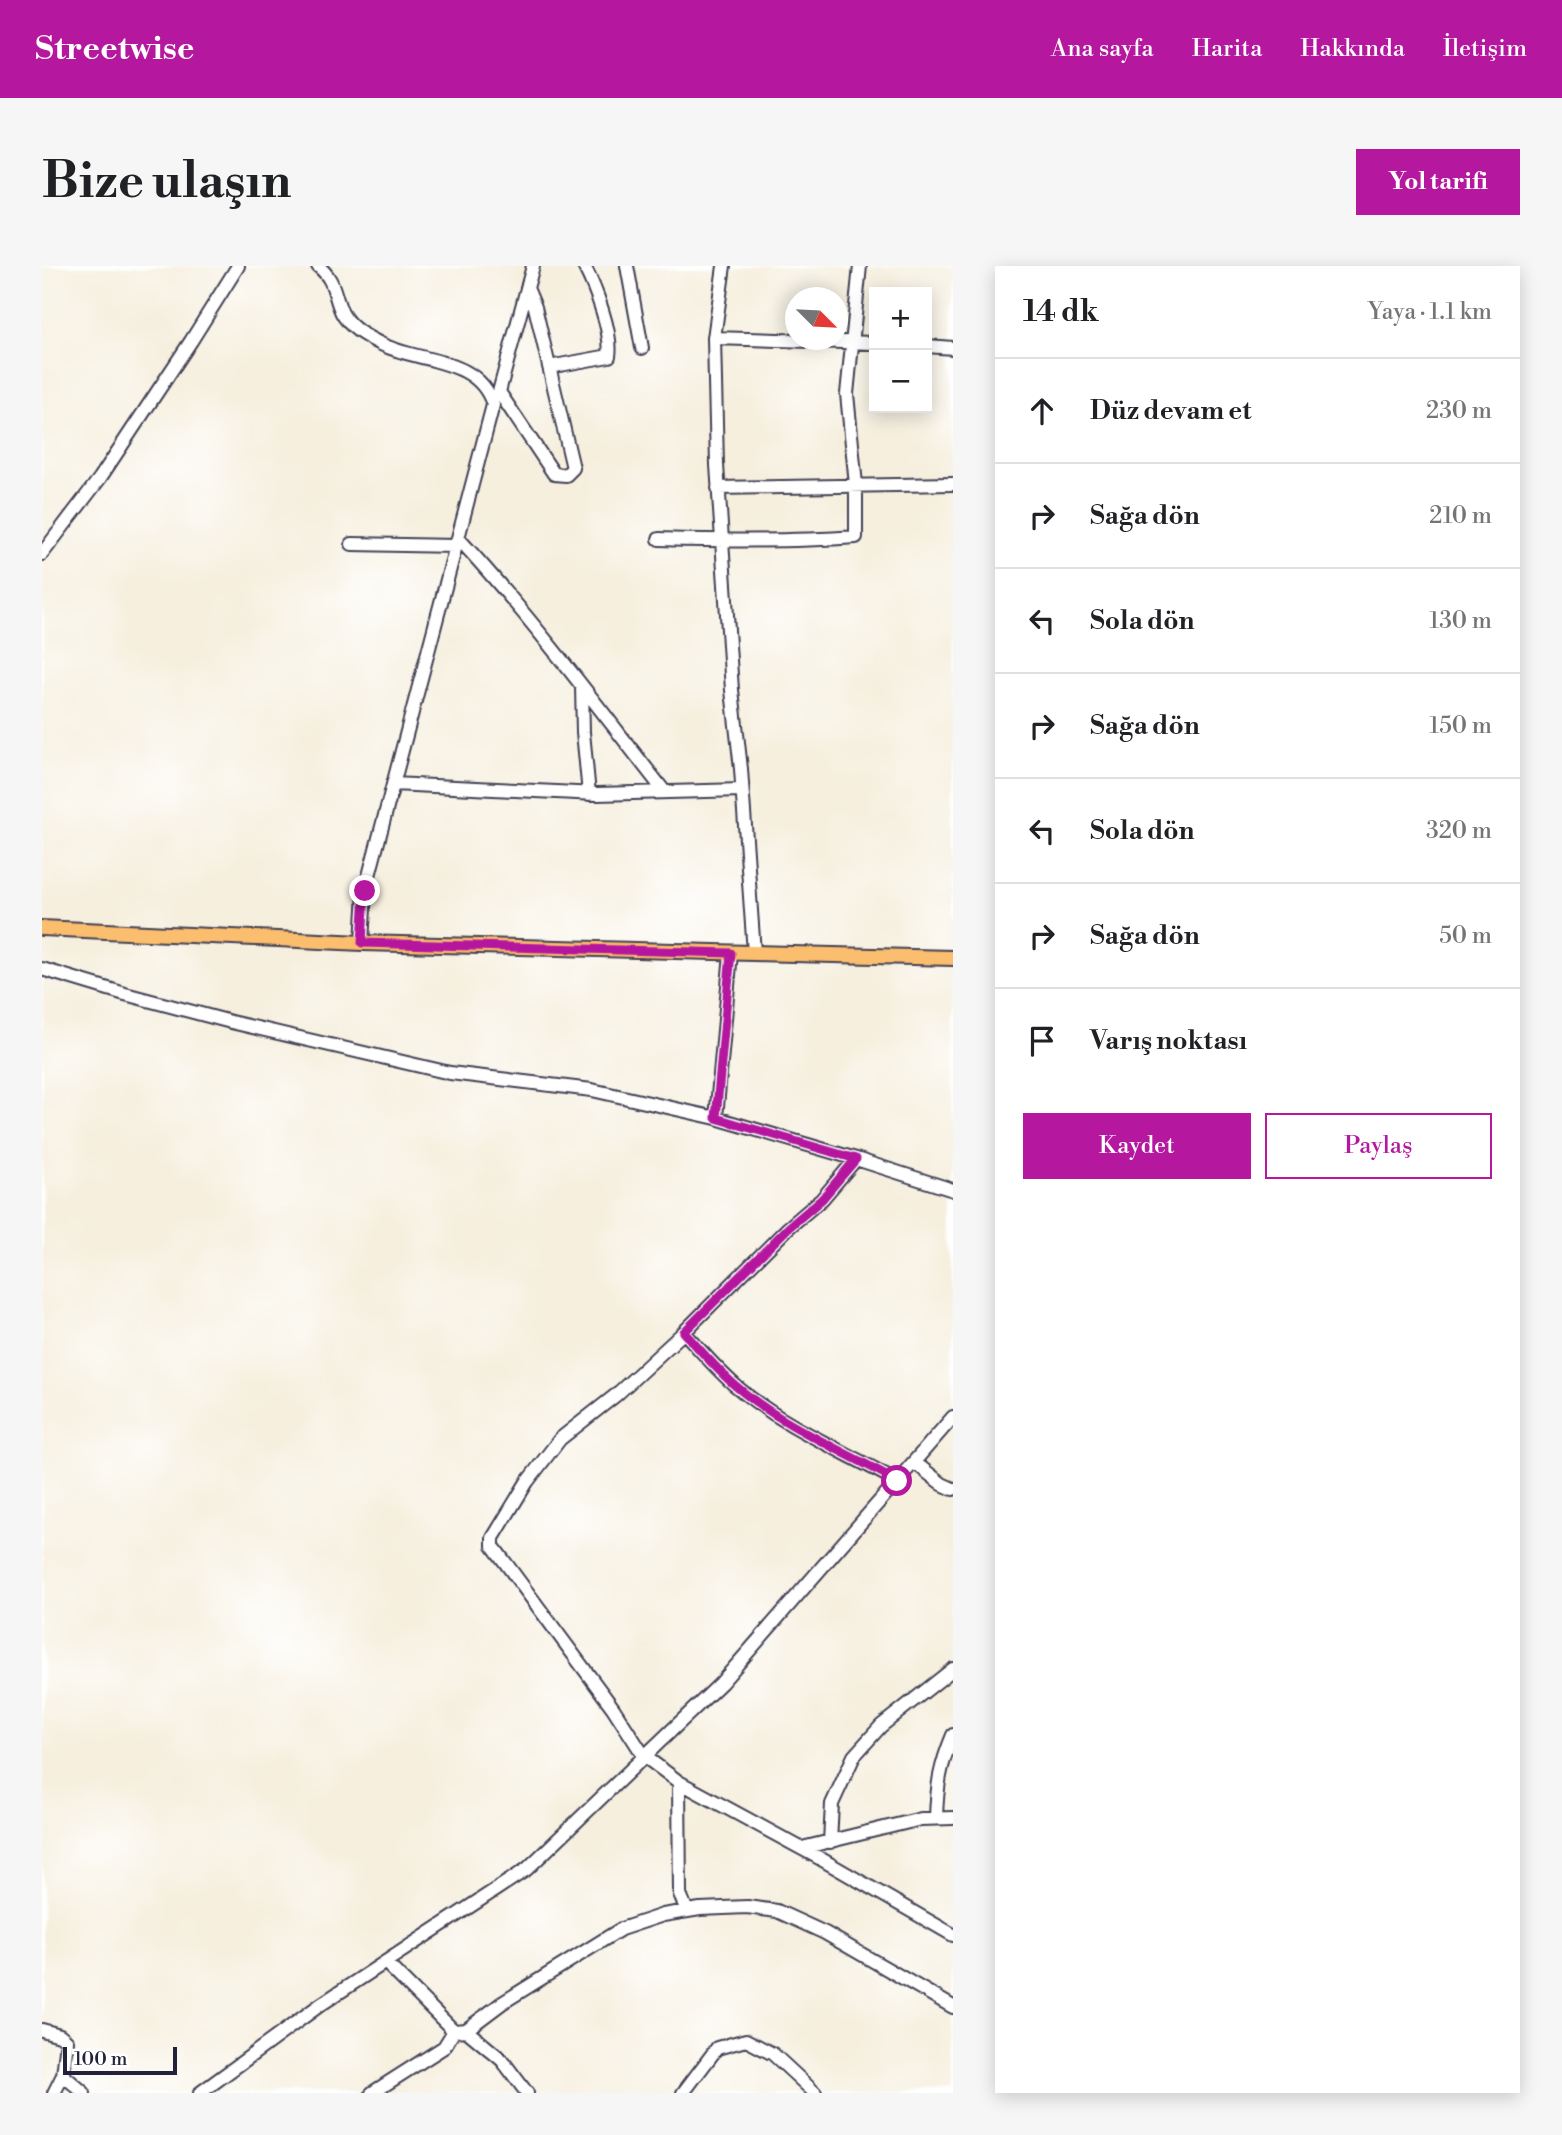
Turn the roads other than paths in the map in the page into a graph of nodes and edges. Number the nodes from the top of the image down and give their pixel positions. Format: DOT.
graph roads {
  1 [pos="238,266"];
  2 [pos="318,266"];
  3 [pos="533,266"];
  4 [pos="584,266"];
  5 [pos="627,266"];
  6 [pos="724,266"];
  7 [pos="860,266"];
  8 [pos="527,288"];
  9 [pos="714,338"];
  10 [pos="852,341"];
  11 [pos="869,343"];
  12 [pos="932,346"];
  13 [pos="642,348"];
  14 [pos="953,348"];
  15 [pos="549,367"];
  16 [pos="953,484"];
  17 [pos="856,485"];
  18 [pos="718,488"];
  19 [pos="659,539"];
  20 [pos="722,541"];
  21 [pos="457,542"];
  22 [pos="352,544"];
  23 [pos="42,554"];
  24 [pos="582,686"];
  25 [pos="393,784"];
  26 [pos="742,790"];
  27 [pos="664,791"];
  28 [pos="589,794"];
  29 [pos="42,928"];
  30 [pos="362,943"];
  31 [pos="731,953"];
  32 [pos="754,953"];
  33 [pos="953,958"];
  34 [pos="42,969"];
  35 [pos="716,1118"];
  36 [pos="856,1159"];
  37 [pos="953,1191"];
  38 [pos="684,1332"];
  39 [pos="953,1417"];
  40 [pos="914,1462"];
  41 [pos="897,1481"];
  42 [pos="953,1489"];
  43 [pos="953,1669"];
  44 [pos="953,1735"];
  45 [pos="644,1756"];
  46 [pos="679,1782"];
  47 [pos="936,1818"];
  48 [pos="953,1818"];
  49 [pos="830,1842"];
  50 [pos="802,1848"];
  51 [pos="687,1911"];
  52 [pos="953,1935"];
  53 [pos="386,1963"];
  54 [pos="953,2007"];
  55 [pos="42,2030"];
  56 [pos="460,2031"];
  57 [pos="63,2075"];
  58 [pos="54,2093"];
  59 [pos="84,2093"];
  60 [pos="200,2093"];
  61 [pos="372,2093"];
  62 [pos="527,2093"];
  63 [pos="683,2093"];
  64 [pos="815,2093"];
  1 -- 23 [label="street"];
  2 -- 21 [label="street"];
  3 -- 8 [label="street"];
  4 -- 15 [label="street"];
  5 -- 13 [label="street"];
  6 -- 9 [label="street"];
  7 -- 10 [label="street"];
  8 -- 15 [label="street"];
  8 -- 15 [label="street"];
  9 -- 10 [label="street"];
  9 -- 18 [label="street"];
  10 -- 11 [label="street"];
  10 -- 17 [label="street"];
  12 -- 14 [label="street"];
  16 -- 17 [label="street"];
  17 -- 18 [label="street"];
  17 -- 20 [label="street"];
  18 -- 20 [label="street"];
  19 -- 20 [label="street"];
  20 -- 26 [label="street"];
  21 -- 22 [label="street"];
  21 -- 24 [label="street"];
  21 -- 25 [label="street"];
  24 -- 27 [label="street"];
  24 -- 28 [label="street"];
  25 -- 28 [label="street"];
  25 -- 30 [label="street"];
  26 -- 27 [label="street"];
  26 -- 32 [label="street"];
  27 -- 28 [label="street"];
  29 -- 30 [label="main road"];
  30 -- 31 [label="main road"];
  31 -- 32 [label="main road"];
  31 -- 35 [label="street"];
  32 -- 33 [label="main road"];
  34 -- 35 [label="street"];
  35 -- 36 [label="street"];
  36 -- 37 [label="street"];
  36 -- 38 [label="street"];
  38 -- 41 [label="street"];
  38 -- 45 [label="street"];
  39 -- 40 [label="street"];
  40 -- 41 [label="street"];
  40 -- 42 [label="street"];
  41 -- 45 [label="street"];
  43 -- 49 [label="street"];
  44 -- 47 [label="street"];
  45 -- 46 [label="street"];
  45 -- 53 [label="street"];
  46 -- 50 [label="street"];
  46 -- 51 [label="street"];
  47 -- 48 [label="street"];
  47 -- 49 [label="street"];
  49 -- 50 [label="street"];
  50 -- 52 [label="street"];
  51 -- 54 [label="street"];
  51 -- 56 [label="street"];
  53 -- 56 [label="street"];
  53 -- 60 [label="street"];
  55 -- 57 [label="street"];
  56 -- 61 [label="street"];
  56 -- 62 [label="street"];
  57 -- 58 [label="street"];
  57 -- 59 [label="street"];
  63 -- 64 [label="street"];
}
